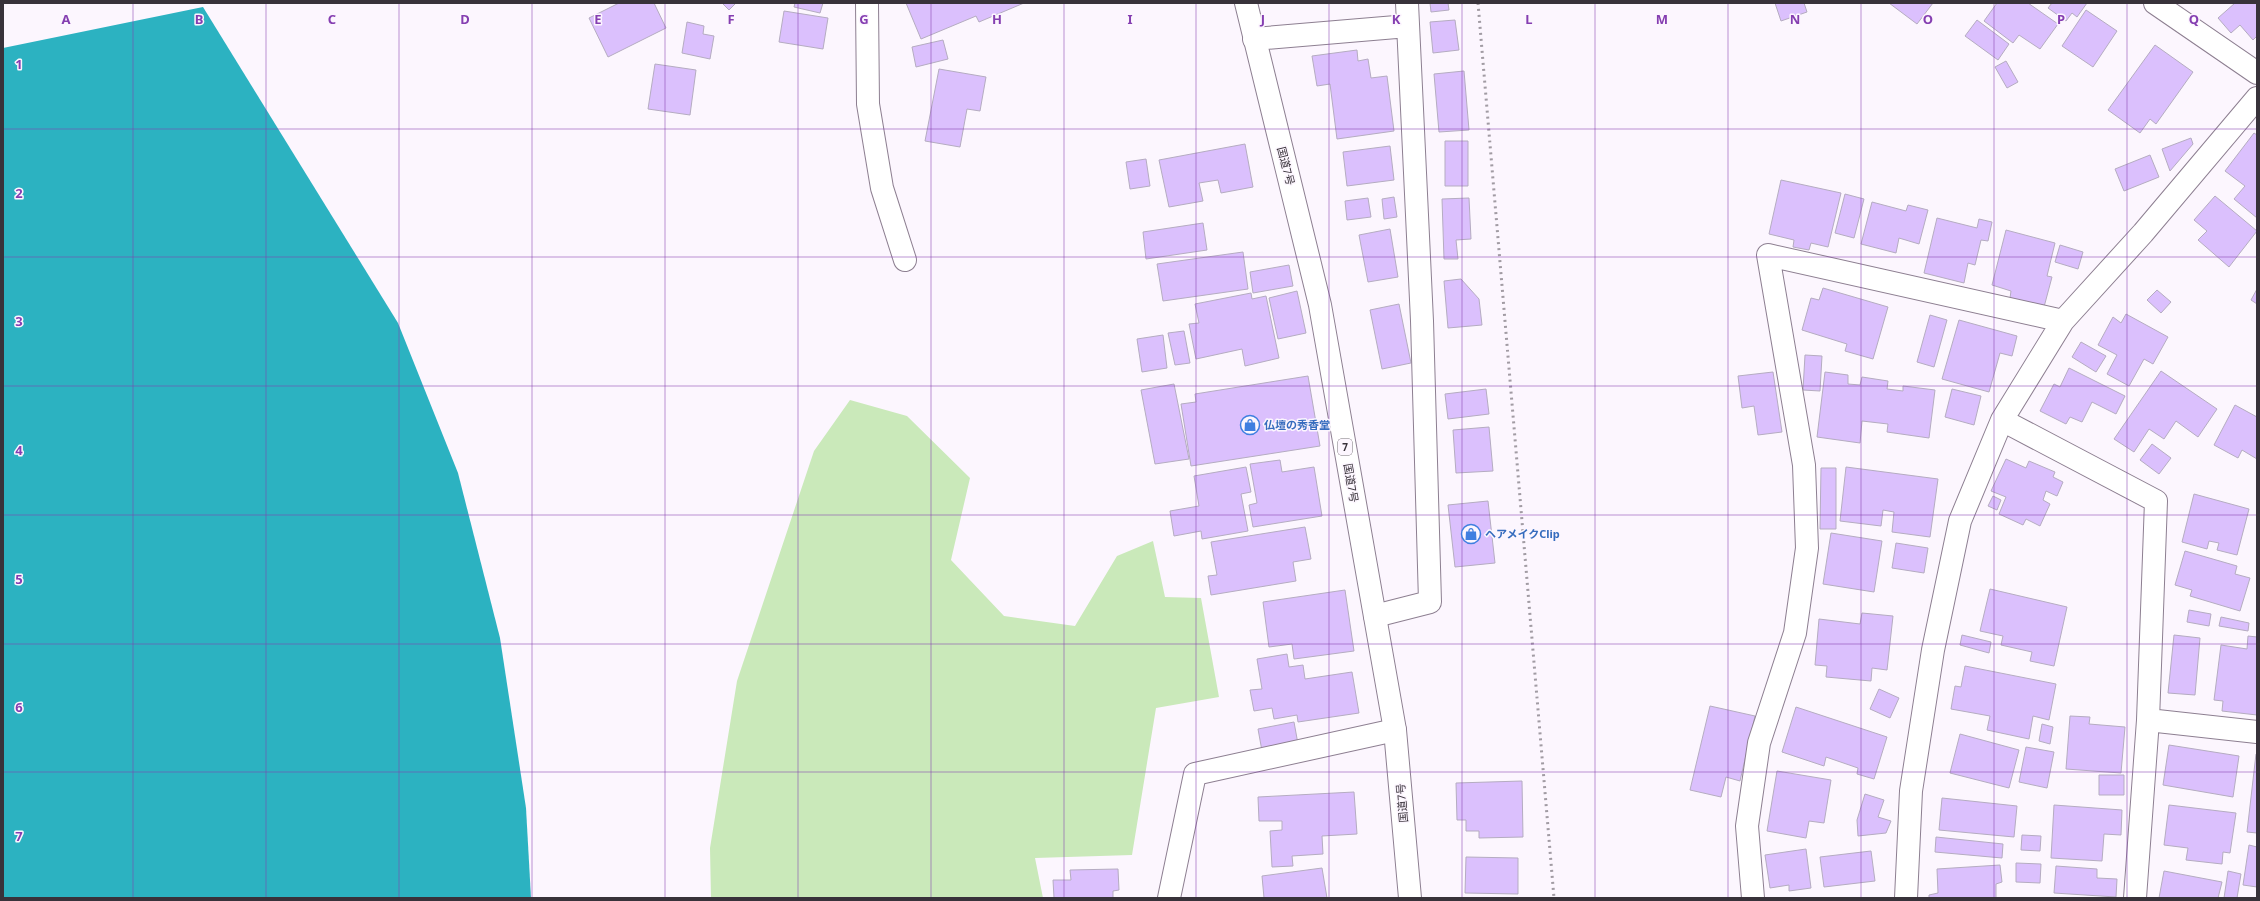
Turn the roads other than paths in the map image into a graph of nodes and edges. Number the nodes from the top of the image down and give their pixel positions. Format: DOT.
graph roads {
  1 [pos="867,3"];
  2 [pos="1246,3"];
  3 [pos="1407,3"];
  4 [pos="2155,3"];
  5 [pos="1408,26"];
  6 [pos="1254,39"];
  7 [pos="2257,73"];
  8 [pos="2257,98"];
  9 [pos="905,260"];
  10 [pos="2063,321"];
  11 [pos="2002,420"];
  12 [pos="1375,616"];
  13 [pos="2148,720"];
  14 [pos="1395,730"];
  15 [pos="2257,732"];
  16 [pos="1170,898"];
  17 [pos="1410,898"];
  18 [pos="1753,898"];
  19 [pos="1906,898"];
  20 [pos="2135,898"];
  1 -- 9 [label="main road"];
  2 -- 6 [label="main road, 国道7号 / 7"];
  3 -- 5 [label="main road"];
  4 -- 7 [label="main road"];
  5 -- 6 [label="main road"];
  5 -- 12 [label="main road"];
  6 -- 12 [label="main road, 国道7号 / 7"];
  8 -- 10 [label="main road"];
  10 -- 11 [label="main road"];
  10 -- 18 [label="main road"];
  11 -- 13 [label="main road"];
  11 -- 19 [label="main road"];
  12 -- 14 [label="main road, 国道7号 / 7"];
  13 -- 15 [label="main road"];
  13 -- 20 [label="main road"];
  14 -- 16 [label="main road"];
  14 -- 17 [label="main road, 国道7号 / 7"];
}
